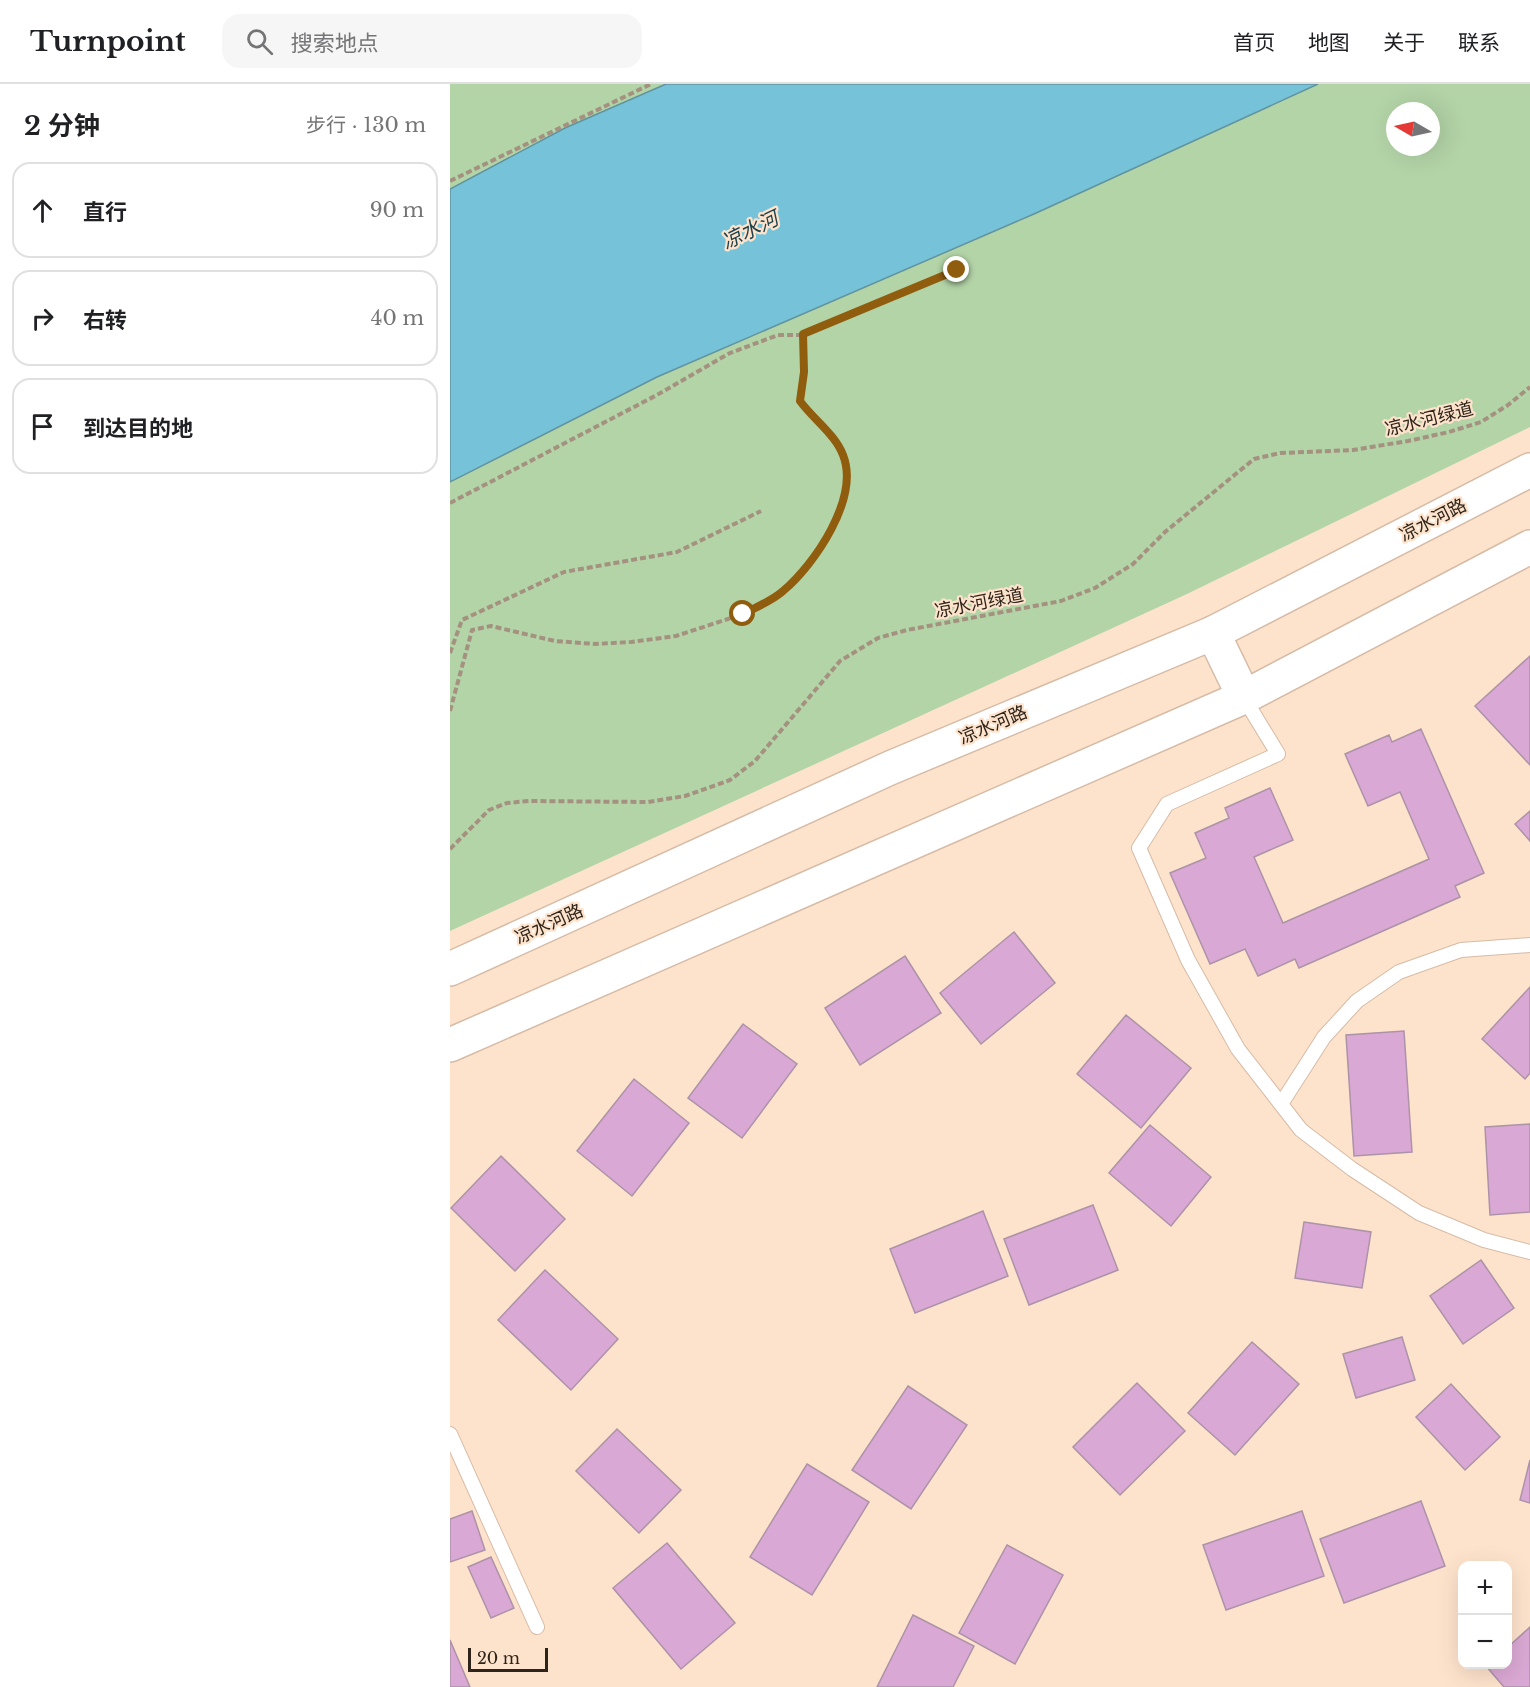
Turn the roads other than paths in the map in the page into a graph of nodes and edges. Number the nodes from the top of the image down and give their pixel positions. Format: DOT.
graph roads {
  1 [pos="1530,470"];
  2 [pos="1530,547"];
  3 [pos="1213,633"];
  4 [pos="1244,697"];
  5 [pos="1530,945"];
  6 [pos="450,969"];
  7 [pos="450,1045"];
  8 [pos="1281,1104"];
  9 [pos="1530,1252"];
  10 [pos="450,1434"];
  11 [pos="537,1627"];
  1 -- 3 [label="street, 凉水河路"];
  2 -- 4 [label="street"];
  3 -- 4 [label="street"];
  3 -- 6 [label="street, 凉水河路"];
  4 -- 7 [label="street"];
  4 -- 8 [label="lane"];
  5 -- 8 [label="lane"];
  8 -- 9 [label="lane"];
  10 -- 11 [label="lane"];
}
